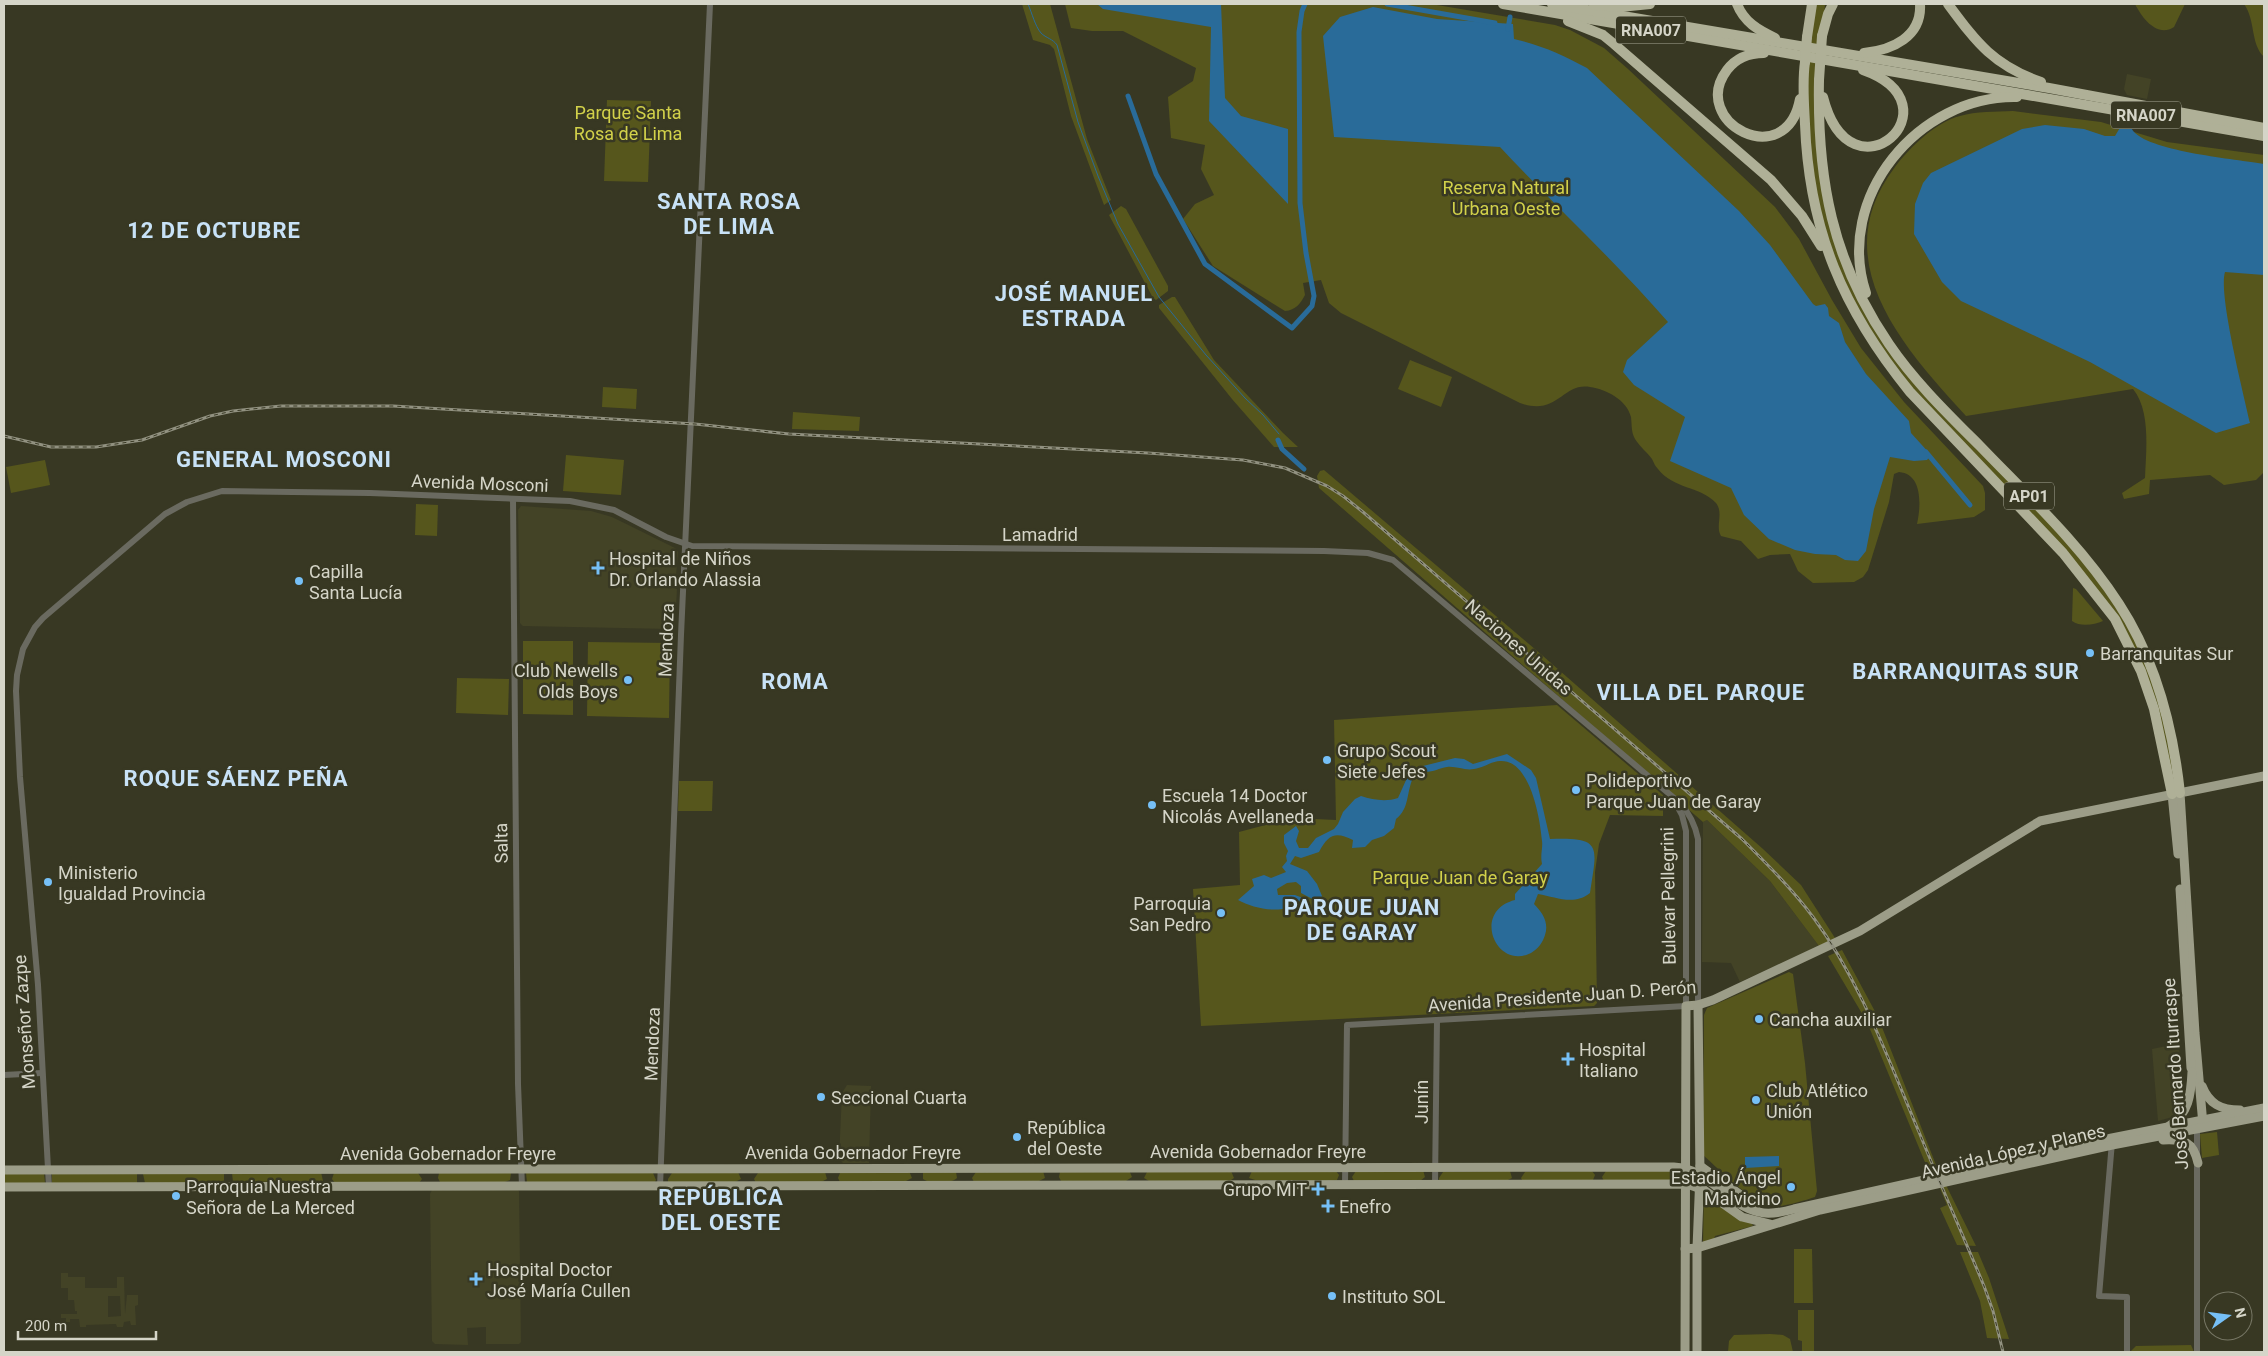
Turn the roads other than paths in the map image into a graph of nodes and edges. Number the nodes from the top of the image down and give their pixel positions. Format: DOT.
graph roads {
  1 [pos="710,4"];
  2 [pos="1494,4"];
  3 [pos="1503,4"];
  4 [pos="1552,4"];
  5 [pos="1583,4"];
  6 [pos="1650,4"];
  7 [pos="1737,4"];
  8 [pos="1807,4"];
  9 [pos="1812,4"];
  10 [pos="1825,4"];
  11 [pos="1833,4"];
  12 [pos="1920,4"];
  13 [pos="1948,4"];
  14 [pos="1807,34"];
  15 [pos="1822,36"];
  16 [pos="1827,54"];
  17 [pos="1801,58"];
  18 [pos="1819,82"];
  19 [pos="2112,100"];
  20 [pos="2102,107"];
  21 [pos="2264,128"];
  22 [pos="2264,136"];
  23 [pos="1880,352"];
  24 [pos="1914,376"];
  25 [pos="513,499"];
  26 [pos="685,545"];
  27 [pos="1393,560"];
  28 [pos="17,675"];
  29 [pos="2264,776"];
  30 [pos="2264,782"];
  31 [pos="2176,796"];
  32 [pos="1672,797"];
  33 [pos="1686,852"];
  34 [pos="1698,853"];
  35 [pos="1698,1005"];
  36 [pos="1686,1006"];
  37 [pos="1437,1020"];
  38 [pos="2195,1072"];
  39 [pos="42,1073"];
  40 [pos="4,1075"];
  41 [pos="1685,1100"];
  42 [pos="1698,1102"];
  43 [pos="1685,1110"];
  44 [pos="2263,1111"];
  45 [pos="1698,1113"];
  46 [pos="2200,1125"];
  47 [pos="2163,1128"];
  48 [pos="2112,1142"];
  49 [pos="2128,1142"];
  50 [pos="2198,1163"];
  51 [pos="1686,1167"];
  52 [pos="661,1168"];
  53 [pos="1345,1168"];
  54 [pos="1436,1168"];
  55 [pos="521,1169"];
  56 [pos="4,1170"];
  57 [pos="48,1170"];
  58 [pos="1700,1170"];
  59 [pos="1345,1184"];
  60 [pos="1435,1184"];
  61 [pos="1687,1184"];
  62 [pos="522,1186"];
  63 [pos="4,1187"];
  64 [pos="49,1187"];
  65 [pos="660,1187"];
  66 [pos="1698,1187"];
  67 [pos="1770,1224"];
  68 [pos="1697,1248"];
  69 [pos="1685,1249"];
  70 [pos="1685,1352"];
  71 [pos="1697,1352"];
  72 [pos="2127,1352"];
  73 [pos="2197,1352"];
  1 -- 26 [label="street, Mendoza"];
  2 -- 23 [label="highway"];
  3 -- 17 [label="highway, RNA007"];
  4 -- 17 [label="highway, RNA007"];
  5 -- 6 [label="highway"];
  7 -- 17 [label="highway"];
  8 -- 14 [label="highway"];
  9 -- 14 [label="highway, AP01"];
  10 -- 15 [label="highway, AP01"];
  11 -- 15 [label="highway"];
  12 -- 16 [label="highway"];
  13 -- 19 [label="highway"];
  14 -- 17 [label="highway, AP01, bridge"];
  15 -- 18 [label="highway, AP01, bridge"];
  16 -- 17 [label="highway, RNA007"];
  16 -- 18 [label="highway"];
  16 -- 19 [label="highway, RNA007"];
  16 -- 20 [label="highway, RNA007"];
  17 -- 17 [label="highway"];
  17 -- 23 [label="highway, AP01"];
  18 -- 24 [label="highway, AP01"];
  19 -- 21 [label="highway, RNA007"];
  20 -- 22 [label="highway, RNA007"];
  20 -- 24 [label="highway"];
  23 -- 31 [label="highway, AP01"];
  24 -- 31 [label="highway, AP01"];
  25 -- 26 [label="street, Avenida Mosconi"];
  25 -- 28 [label="street, Avenida Mosconi"];
  25 -- 55 [label="street, Salta"];
  26 -- 27 [label="street, Lamadrid"];
  26 -- 52 [label="street, Mendoza"];
  27 -- 32 [label="street, Naciones Unidas"];
  28 -- 39 [label="street, Monseñor Zazpe"];
  29 -- 31 [label="main road, Avenida Presidente Juan D. Perón"];
  30 -- 31 [label="main road, Avenida Presidente Juan D. Perón"];
  31 -- 35 [label="main road, Avenida Presidente Juan D. Perón"];
  31 -- 38 [label="main road, José Bernardo Iturraspe"];
  32 -- 33 [label="street, Bulevar Pellegrini"];
  32 -- 34 [label="street, Bulevar Pellegrini"];
  33 -- 34 [label="street"];
  33 -- 36 [label="street, Bulevar Pellegrini"];
  34 -- 35 [label="street, Bulevar Pellegrini"];
  35 -- 36 [label="main road, Avenida Presidente Juan D. Perón"];
  35 -- 42 [label="main road, Bulevar Pellegrini"];
  36 -- 37 [label="street, Avenida Presidente Juan D. Perón"];
  36 -- 41 [label="main road, Bulevar Pellegrini"];
  37 -- 53 [label="street, Avenida Presidente Juan D. Perón"];
  37 -- 54 [label="street, Junín"];
  38 -- 44 [label="main road"];
  38 -- 46 [label="main road, José Bernardo Iturraspe"];
  38 -- 47 [label="main road"];
  39 -- 40 [label="street"];
  39 -- 57 [label="street, Monseñor Zazpe"];
  41 -- 42 [label="main road"];
  41 -- 43 [label="main road, Bulevar Pellegrini"];
  42 -- 45 [label="main road, Bulevar Pellegrini"];
  43 -- 45 [label="main road"];
  43 -- 51 [label="main road, Bulevar Pellegrini"];
  44 -- 46 [label="main road, Avenida López y Planes"];
  45 -- 58 [label="main road, Bulevar Pellegrini"];
  46 -- 47 [label="main road, Avenida López y Planes"];
  46 -- 49 [label="main road, Avenida López y Planes"];
  46 -- 50 [label="street, José Bernardo Iturraspe"];
  47 -- 48 [label="main road, Avenida López y Planes"];
  48 -- 49 [label="main road, Avenida López y Planes"];
  48 -- 58 [label="main road, Avenida López y Planes"];
  48 -- 67 [label="main road, Avenida López y Planes"];
  48 -- 72 [label="street"];
  49 -- 50 [label="main road"];
  50 -- 73 [label="street, José Bernardo Iturraspe"];
  51 -- 54 [label="main road, Avenida Gobernador Freyre"];
  51 -- 58 [label="main road, Avenida Gobernador Freyre"];
  51 -- 61 [label="main road, Bulevar Pellegrini"];
  52 -- 53 [label="main road, Avenida Gobernador Freyre"];
  52 -- 55 [label="main road, Avenida Gobernador Freyre"];
  52 -- 65 [label="street, Mendoza"];
  53 -- 54 [label="main road, Avenida Gobernador Freyre"];
  53 -- 59 [label="street"];
  54 -- 60 [label="street, Junín"];
  55 -- 57 [label="main road, Avenida Gobernador Freyre"];
  55 -- 62 [label="street, Salta"];
  56 -- 57 [label="main road, Avenida Gobernador Freyre"];
  57 -- 64 [label="street, Monseñor Zazpe"];
  58 -- 66 [label="main road, Bulevar Pellegrini"];
  59 -- 60 [label="main road, Avenida Gobernador Freyre"];
  59 -- 65 [label="main road, Avenida Gobernador Freyre"];
  60 -- 61 [label="main road, Avenida Gobernador Freyre"];
  61 -- 66 [label="main road, Avenida Gobernador Freyre"];
  61 -- 69 [label="main road, Bulevar Pellegrini"];
  62 -- 64 [label="main road, Avenida Gobernador Freyre"];
  62 -- 65 [label="main road, Avenida Gobernador Freyre"];
  63 -- 64 [label="main road, Avenida Gobernador Freyre"];
  66 -- 67 [label="main road, Avenida López y Planes"];
  66 -- 68 [label="main road, Bulevar Pellegrini"];
  67 -- 68 [label="main road, Avenida López y Planes"];
  68 -- 69 [label="main road, Avenida López y Planes"];
  68 -- 71 [label="main road, Bulevar Pellegrini"];
  69 -- 70 [label="main road, Bulevar Pellegrini"];
}
